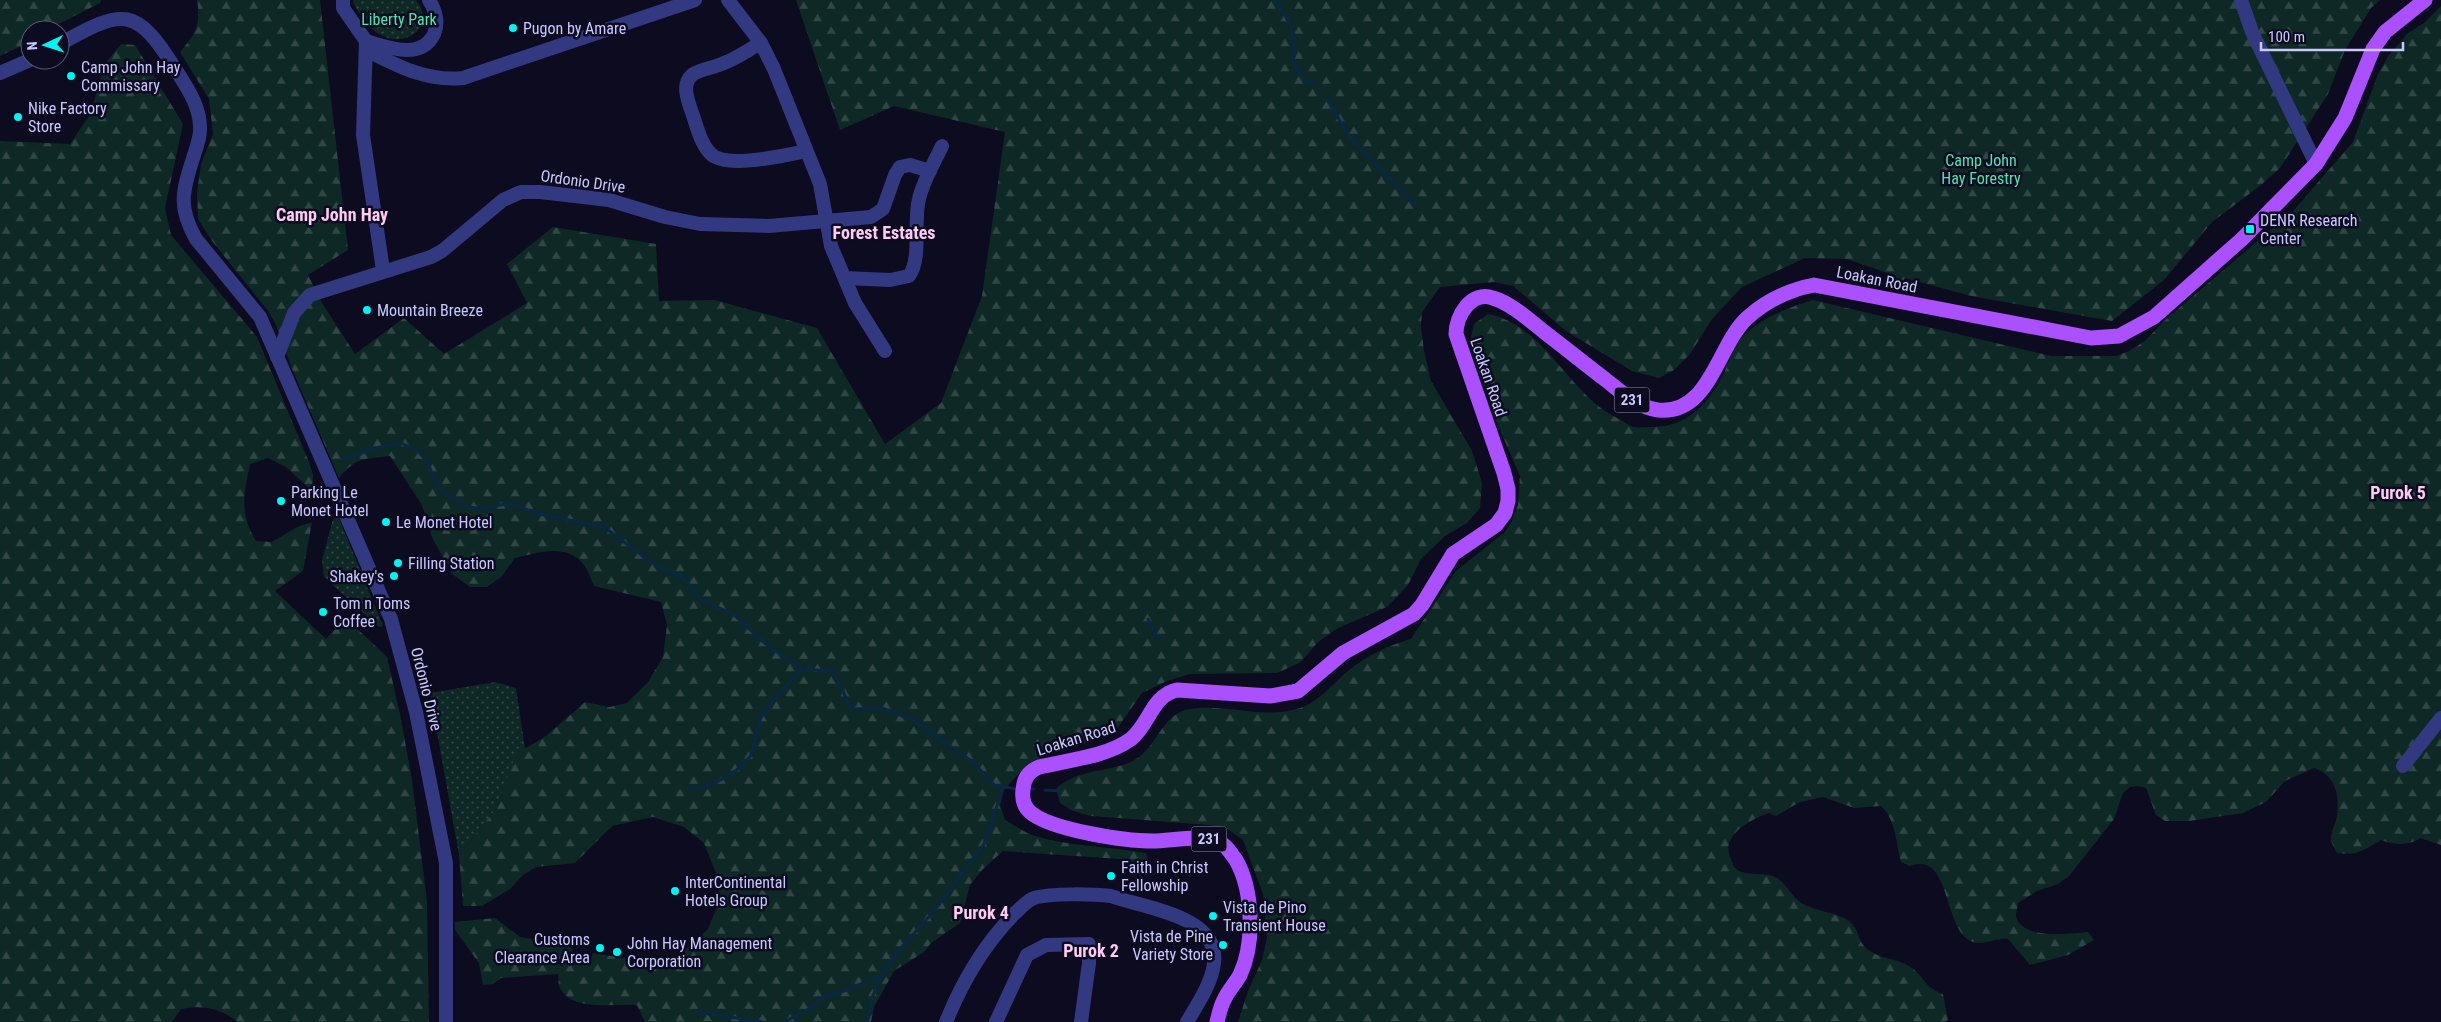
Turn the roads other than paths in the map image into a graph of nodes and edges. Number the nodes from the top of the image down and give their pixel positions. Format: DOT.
graph roads {
  1 [pos="343,0"];
  2 [pos="430,0"];
  3 [pos="696,0"];
  4 [pos="728,0"];
  5 [pos="2241,0"];
  6 [pos="2425,0"];
  7 [pos="70,38"];
  8 [pos="760,43"];
  9 [pos="366,46"];
  10 [pos="20,64"];
  11 [pos="0,73"];
  12 [pos="942,146"];
  13 [pos="806,151"];
  14 [pos="2316,164"];
  15 [pos="930,170"];
  16 [pos="825,222"];
  17 [pos="382,270"];
  18 [pos="845,278"];
  19 [pos="289,327"];
  20 [pos="272,343"];
  21 [pos="885,351"];
  22 [pos="277,357"];
  23 [pos="2441,718"];
  24 [pos="2403,766"];
  25 [pos="446,1022"];
  26 [pos="946,1022"];
  27 [pos="996,1022"];
  28 [pos="1081,1022"];
  29 [pos="1187,1022"];
  30 [pos="1217,1022"];
  1 -- 9 [label="street"];
  2 -- 9 [label="street"];
  3 -- 9 [label="street"];
  4 -- 8 [label="street"];
  5 -- 14 [label="street"];
  6 -- 14 [label="main road, Loakan Road / 231"];
  7 -- 20 [label="street, Ordonio Drive"];
  8 -- 13 [label="street"];
  8 -- 13 [label="street"];
  9 -- 17 [label="street"];
  10 -- 11 [label="street"];
  12 -- 15 [label="street"];
  13 -- 16 [label="street"];
  14 -- 30 [label="main road, Loakan Road / 231"];
  15 -- 16 [label="street, Ordonio Drive"];
  15 -- 18 [label="street"];
  16 -- 17 [label="street, Ordonio Drive"];
  16 -- 18 [label="street"];
  17 -- 19 [label="street, Ordonio Drive"];
  18 -- 21 [label="street"];
  19 -- 20 [label="street, Ordonio Drive"];
  19 -- 22 [label="street, Ordonio Drive"];
  20 -- 22 [label="street, Ordonio Drive"];
  22 -- 25 [label="street, Ordonio Drive"];
  23 -- 24 [label="street"];
  26 -- 29 [label="street"];
  27 -- 28 [label="street"];
}
